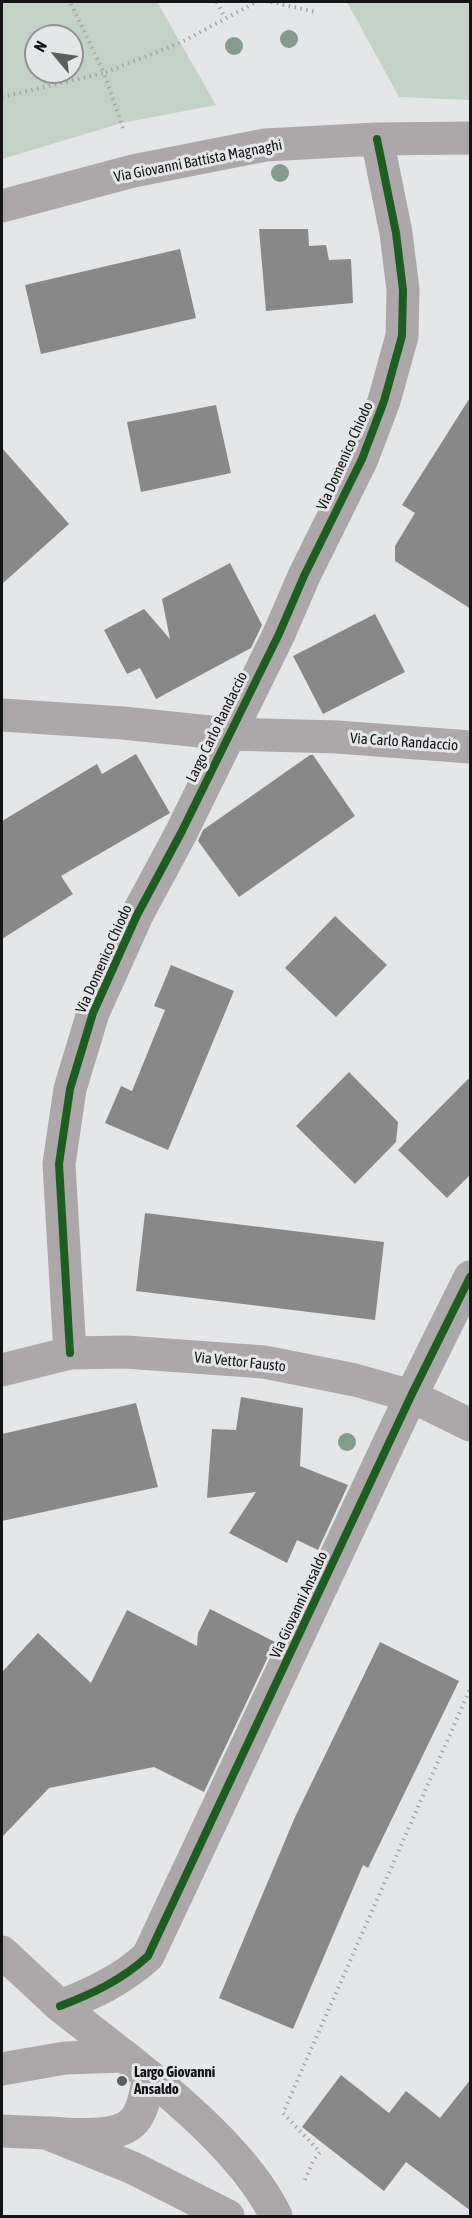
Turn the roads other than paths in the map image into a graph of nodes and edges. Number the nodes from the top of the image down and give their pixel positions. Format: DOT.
graph roads {
  1 [pos="471,138"];
  2 [pos="377,139"];
  3 [pos="2,206"];
  4 [pos="279,634"];
  5 [pos="2,715"];
  6 [pos="229,734"];
  7 [pos="337,737"];
  8 [pos="471,747"];
  9 [pos="181,833"];
  10 [pos="471,1277"];
  11 [pos="70,1353"];
  12 [pos="2,1370"];
  13 [pos="411,1396"];
  14 [pos="471,1425"];
  15 [pos="2,1952"];
  16 [pos="60,2006"];
  17 [pos="137,2066"];
  18 [pos="2,2069"];
  19 [pos="2,2131"];
  20 [pos="46,2133"];
  21 [pos="228,2217"];
  22 [pos="276,2217"];
  1 -- 2 [label="street, Via Giovanni Battista Magnaghi"];
  2 -- 3 [label="street, Via Giovanni Battista Magnaghi"];
  2 -- 4 [label="street, Via Domenico Chiodo"];
  4 -- 6 [label="street, Largo Carlo Randaccio"];
  5 -- 6 [label="street, Largo Carlo Randaccio"];
  6 -- 7 [label="street, Largo Carlo Randaccio"];
  6 -- 9 [label="street, Largo Carlo Randaccio"];
  7 -- 8 [label="street, Via Carlo Randaccio"];
  9 -- 11 [label="street, Via Domenico Chiodo"];
  10 -- 13 [label="street, Via Giovanni Ansaldo"];
  11 -- 12 [label="street, Via Vettor Fausto"];
  11 -- 13 [label="street, Via Vettor Fausto"];
  13 -- 14 [label="street, Via Vettor Fausto"];
  13 -- 16 [label="street, Via Giovanni Ansaldo"];
  15 -- 16 [label="street"];
  16 -- 17 [label="street"];
  17 -- 18 [label="street"];
  17 -- 20 [label="street"];
  17 -- 22 [label="street"];
  19 -- 20 [label="street"];
  20 -- 21 [label="street"];
}
